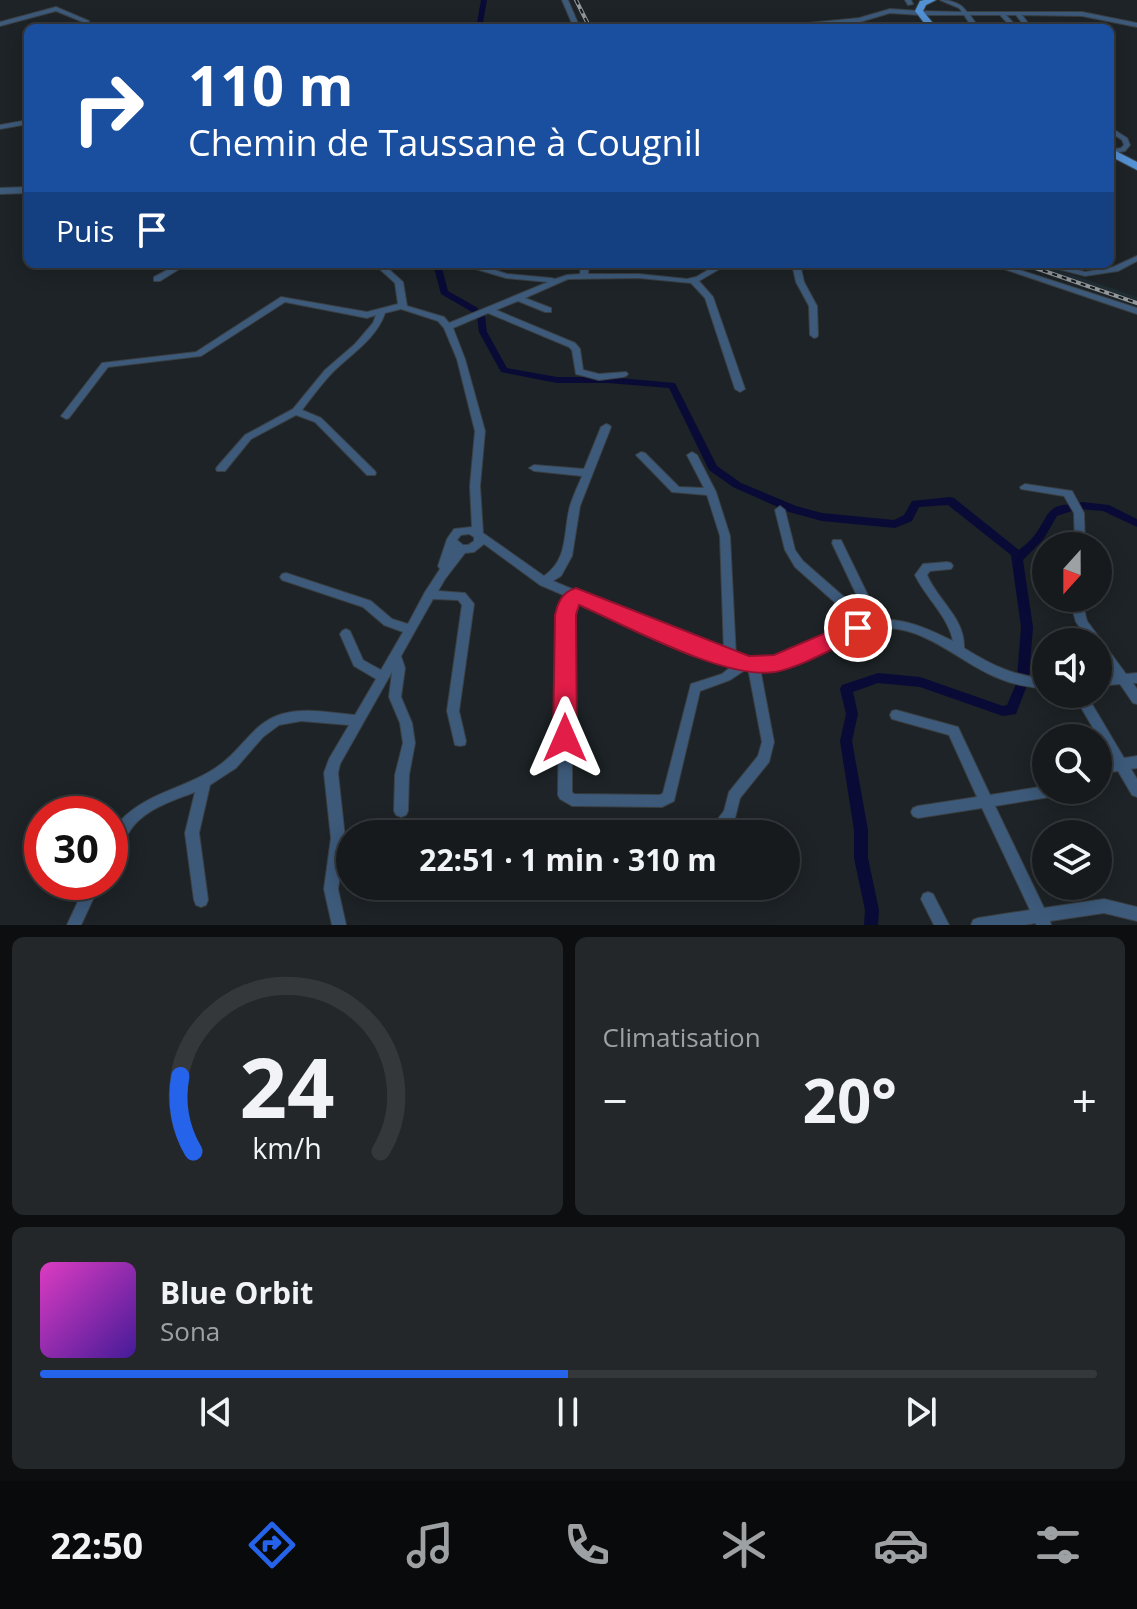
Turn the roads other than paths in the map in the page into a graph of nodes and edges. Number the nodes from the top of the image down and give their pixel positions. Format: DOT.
graph roads {
  1 [pos="565,0"];
  2 [pos="932,0"];
  3 [pos="943,0"];
  4 [pos="952,0"];
  5 [pos="913,1"];
  6 [pos="919,12"];
  7 [pos="965,13"];
  8 [pos="978,13"];
  9 [pos="1002,14"];
  10 [pos="1018,14"];
  11 [pos="0,24"];
  12 [pos="84,24"];
  13 [pos="575,24"];
  14 [pos="819,24"];
  15 [pos="930,24"];
  16 [pos="973,24"];
  17 [pos="1011,24"];
  18 [pos="1026,24"];
  19 [pos="1137,25"];
  20 [pos="24,123"];
  21 [pos="0,127"];
  22 [pos="1114,132"];
  23 [pos="1114,152"];
  24 [pos="1114,154"];
  25 [pos="1137,167"];
  26 [pos="24,190"];
  27 [pos="0,191"];
  28 [pos="1137,258"];
  29 [pos="177,268"];
  30 [pos="383,268"];
  31 [pos="481,268"];
  32 [pos="585,268"];
  33 [pos="797,268"];
  34 [pos="1009,268"];
  35 [pos="1061,268"];
  36 [pos="705,269"];
  37 [pos="584,276"];
  38 [pos="157,279"];
  39 [pos="557,280"];
  40 [pos="693,280"];
  41 [pos="518,298"];
  42 [pos="402,306"];
  43 [pos="488,310"];
  44 [pos="548,310"];
  45 [pos="1137,311"];
  46 [pos="381,313"];
  47 [pos="448,327"];
  48 [pos="814,335"];
  49 [pos="623,374"];
  50 [pos="740,389"];
  51 [pos="296,411"];
  52 [pos="66,416"];
  53 [pos="606,427"];
  54 [pos="641,455"];
  55 [pos="692,455"];
  56 [pos="534,468"];
  57 [pos="221,469"];
  58 [pos="371,473"];
  59 [pos="586,473"];
  60 [pos="1025,487"];
  61 [pos="711,492"];
  62 [pos="780,510"];
  63 [pos="475,515"];
  64 [pos="464,530"];
  65 [pos="1080,532"];
  66 [pos="478,538"];
  67 [pos="837,543"];
  68 [pos="457,546"];
  69 [pos="947,566"];
  70 [pos="286,577"];
  71 [pos="544,582"];
  72 [pos="429,595"];
  73 [pos="576,595"];
  74 [pos="872,625"];
  75 [pos="409,629"];
  76 [pos="346,634"];
  77 [pos="958,651"];
  78 [pos="395,656"];
  79 [pos="1112,658"];
  80 [pos="743,664"];
  81 [pos="383,677"];
  82 [pos="1131,679"];
  83 [pos="1032,683"];
  84 [pos="1137,699"];
  85 [pos="1087,708"];
  86 [pos="896,715"];
  87 [pos="358,720"];
  88 [pos="460,741"];
  89 [pos="1137,762"];
  90 [pos="1120,763"];
  91 [pos="1112,765"];
  92 [pos="204,781"];
  93 [pos="1137,791"];
  94 [pos="1032,794"];
  95 [pos="986,803"];
  96 [pos="401,811"];
  97 [pos="918,812"];
  98 [pos="725,820"];
  99 [pos="128,821"];
  100 [pos="928,899"];
  101 [pos="86,900"];
  102 [pos="201,900"];
  103 [pos="1137,914"];
  104 [pos="1042,920"];
  105 [pos="74,925"];
  106 [pos="339,925"];
  107 [pos="942,925"];
  108 [pos="978,925"];
  1 -- 13 [label="street"];
  2 -- 6 [label="main road"];
  3 -- 7 [label="street"];
  4 -- 8 [label="street"];
  5 -- 6 [label="main road"];
  6 -- 7 [label="street"];
  6 -- 14 [label="street"];
  6 -- 15 [label="main road"];
  7 -- 8 [label="street"];
  7 -- 16 [label="street"];
  8 -- 9 [label="street"];
  9 -- 10 [label="street"];
  9 -- 17 [label="street"];
  10 -- 18 [label="street"];
  10 -- 19 [label="street"];
  11 -- 12 [label="street"];
  20 -- 21 [label="street"];
  22 -- 23 [label="street"];
  24 -- 25 [label="main road"];
  26 -- 27 [label="street"];
  28 -- 35 [label="street"];
  29 -- 38 [label="street"];
  30 -- 42 [label="street"];
  31 -- 39 [label="street"];
  32 -- 37 [label="street"];
  33 -- 48 [label="street"];
  34 -- 45 [label="street"];
  36 -- 40 [label="street"];
  37 -- 39 [label="street"];
  37 -- 40 [label="street"];
  39 -- 41 [label="street"];
  40 -- 50 [label="street"];
  41 -- 43 [label="street"];
  41 -- 44 [label="street"];
  42 -- 46 [label="street"];
  42 -- 47 [label="street"];
  43 -- 47 [label="street"];
  43 -- 49 [label="street"];
  46 -- 51 [label="street"];
  46 -- 52 [label="street"];
  47 -- 63 [label="street"];
  51 -- 57 [label="street"];
  51 -- 58 [label="street"];
  53 -- 59 [label="street"];
  54 -- 61 [label="street"];
  55 -- 61 [label="street"];
  56 -- 59 [label="street"];
  59 -- 71 [label="street"];
  60 -- 65 [label="street"];
  61 -- 80 [label="street"];
  62 -- 74 [label="street"];
  63 -- 64 [label="street"];
  63 -- 66 [label="street"];
  64 -- 66 [label="street"];
  64 -- 68 [label="street"];
  66 -- 68 [label="street"];
  66 -- 71 [label="street"];
  67 -- 74 [label="street"];
  68 -- 72 [label="street"];
  69 -- 77 [label="street"];
  70 -- 75 [label="street"];
  71 -- 73 [label="street"];
  72 -- 75 [label="street"];
  72 -- 88 [label="street"];
  73 -- 80 [label="street"];
  73 -- 80 [label="street"];
  74 -- 77 [label="street"];
  74 -- 80 [label="street"];
  75 -- 78 [label="street"];
  76 -- 81 [label="street"];
  77 -- 83 [label="street"];
  78 -- 81 [label="street"];
  78 -- 96 [label="street"];
  79 -- 82 [label="street"];
  80 -- 98 [label="street"];
  81 -- 87 [label="street"];
  82 -- 84 [label="street"];
  85 -- 90 [label="street"];
  86 -- 95 [label="street"];
  87 -- 92 [label="street"];
  87 -- 106 [label="street"];
  89 -- 90 [label="street"];
  90 -- 91 [label="street"];
  90 -- 93 [label="street"];
  92 -- 99 [label="street"];
  92 -- 102 [label="street"];
  94 -- 95 [label="street"];
  95 -- 97 [label="street"];
  95 -- 104 [label="street"];
  100 -- 107 [label="street"];
  101 -- 105 [label="street"];
  103 -- 104 [label="street"];
  104 -- 108 [label="street"];
}
